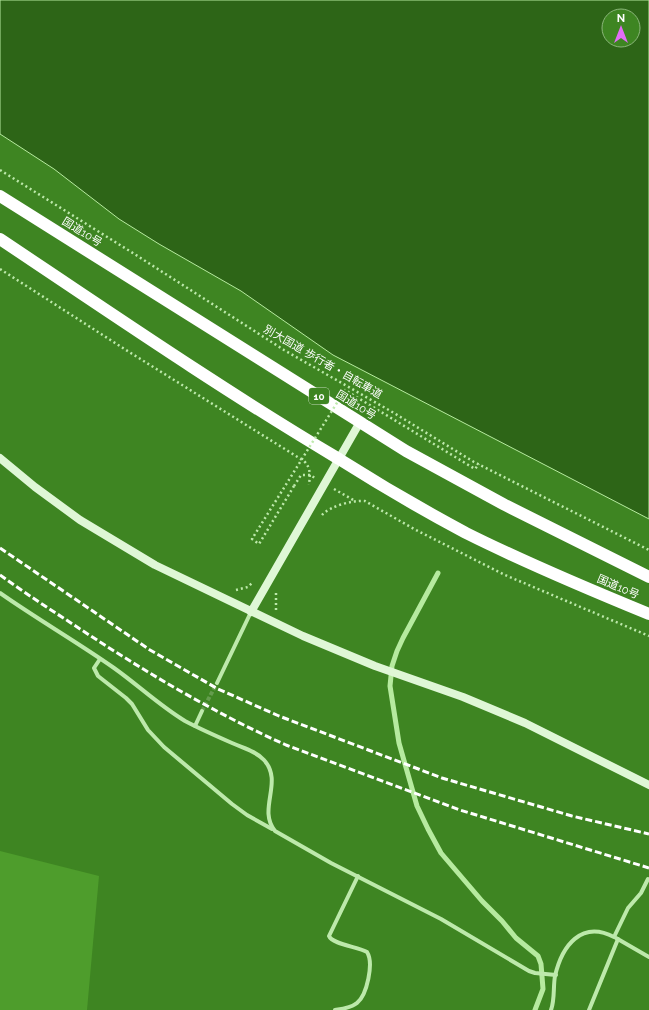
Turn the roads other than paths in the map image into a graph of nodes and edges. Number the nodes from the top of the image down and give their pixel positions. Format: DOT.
graph roads {
  1 [pos="0,196"];
  2 [pos="0,239"];
  3 [pos="360,422"];
  4 [pos="0,458"];
  5 [pos="338,459"];
  6 [pos="649,577"];
  7 [pos="0,593"];
  8 [pos="251,612"];
  9 [pos="649,614"];
  10 [pos="100,659"];
  11 [pos="216,683"];
  12 [pos="202,711"];
  13 [pos="195,726"];
  14 [pos="649,785"];
  15 [pos="275,831"];
  16 [pos="358,876"];
  17 [pos="648,879"];
  18 [pos="616,938"];
  19 [pos="649,957"];
  20 [pos="556,975"];
  21 [pos="335,1010"];
  22 [pos="551,1010"];
  23 [pos="589,1010"];
  1 -- 3 [label="highway, 国道10号 / 10"];
  2 -- 5 [label="highway, 国道10号"];
  3 -- 5 [label="street"];
  3 -- 6 [label="highway, 国道10号 / 10"];
  4 -- 8 [label="street"];
  5 -- 8 [label="street"];
  5 -- 9 [label="highway, 国道10号"];
  7 -- 10 [label="street"];
  8 -- 11 [label="street"];
  8 -- 14 [label="street"];
  10 -- 13 [label="street"];
  10 -- 15 [label="street"];
  12 -- 13 [label="street"];
  13 -- 15 [label="street"];
  15 -- 16 [label="street"];
  16 -- 20 [label="street"];
  16 -- 21 [label="street"];
  17 -- 18 [label="street"];
  18 -- 19 [label="street"];
  18 -- 20 [label="street"];
  18 -- 23 [label="street"];
  20 -- 22 [label="street"];
}
